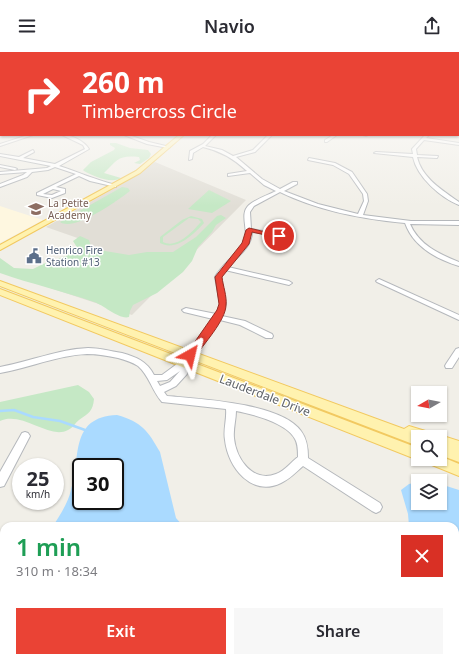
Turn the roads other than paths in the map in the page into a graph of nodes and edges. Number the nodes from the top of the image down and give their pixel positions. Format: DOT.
graph roads {
  1 [pos="85,149"];
  2 [pos="165,149"];
  3 [pos="196,149"];
  4 [pos="217,149"];
  5 [pos="256,149"];
  6 [pos="415,149"];
  7 [pos="33,151"];
  8 [pos="376,153"];
  9 [pos="0,155"];
  10 [pos="415,155"];
  11 [pos="233,157"];
  12 [pos="437,157"];
  13 [pos="19,159"];
  14 [pos="190,159"];
  15 [pos="310,159"];
  16 [pos="1,166"];
  17 [pos="55,166"];
  18 [pos="17,171"];
  19 [pos="31,171"];
  20 [pos="249,172"];
  21 [pos="0,173"];
  22 [pos="79,174"];
  23 [pos="230,175"];
  24 [pos="16,179"];
  25 [pos="0,181"];
  26 [pos="295,183"];
  27 [pos="116,184"];
  28 [pos="0,186"];
  29 [pos="52,187"];
  30 [pos="279,191"];
  31 [pos="459,204"];
  32 [pos="360,216"];
  33 [pos="407,222"];
  34 [pos="459,223"];
  35 [pos="249,230"];
  36 [pos="288,239"];
  37 [pos="0,248"];
  38 [pos="459,264"];
  39 [pos="224,268"];
  40 [pos="379,281"];
  41 [pos="0,283"];
  42 [pos="289,283"];
  43 [pos="0,292"];
  44 [pos="186,310"];
  45 [pos="218,317"];
  46 [pos="459,318"];
  47 [pos="269,336"];
  48 [pos="459,351"];
  49 [pos="187,359"];
  50 [pos="449,366"];
  51 [pos="0,370"];
  52 [pos="153,378"];
  53 [pos="158,390"];
  54 [pos="230,406"];
  55 [pos="354,416"];
  56 [pos="411,432"];
  57 [pos="25,436"];
  58 [pos="411,437"];
  59 [pos="447,443"];
  60 [pos="459,447"];
  61 [pos="411,451"];
  62 [pos="447,452"];
  63 [pos="459,456"];
  64 [pos="303,460"];
  65 [pos="447,465"];
  66 [pos="459,470"];
  67 [pos="0,482"];
  68 [pos="376,507"];
  1 -- 17 [label="street"];
  2 -- 27 [label="main road"];
  3 -- 14 [label="street"];
  4 -- 11 [label="street"];
  5 -- 11 [label="street"];
  6 -- 10 [label="street"];
  7 -- 13 [label="street"];
  8 -- 10 [label="street"];
  9 -- 13 [label="street"];
  10 -- 12 [label="street"];
  10 -- 31 [label="street"];
  11 -- 20 [label="street"];
  13 -- 17 [label="street"];
  15 -- 32 [label="street"];
  16 -- 18 [label="street"];
  17 -- 19 [label="street"];
  17 -- 22 [label="street"];
  18 -- 19 [label="street"];
  18 -- 21 [label="street"];
  19 -- 24 [label="street"];
  20 -- 23 [label="street"];
  20 -- 30 [label="street"];
  22 -- 27 [label="street"];
  22 -- 29 [label="street"];
  24 -- 25 [label="street"];
  24 -- 28 [label="street"];
  26 -- 30 [label="street"];
  27 -- 37 [label="main road"];
  30 -- 32 [label="street"];
  30 -- 35 [label="street"];
  32 -- 33 [label="street"];
  33 -- 34 [label="street"];
  33 -- 38 [label="street"];
  35 -- 36 [label="street"];
  35 -- 39 [label="street"];
  39 -- 42 [label="street"];
  39 -- 45 [label="street"];
  40 -- 46 [label="street"];
  41 -- 49 [label="main road, Lauderdale Drive"];
  43 -- 49 [label="main road, Lauderdale Drive"];
  44 -- 45 [label="street"];
  45 -- 47 [label="street"];
  45 -- 49 [label="street"];
  48 -- 50 [label="street"];
  49 -- 52 [label="street"];
  49 -- 53 [label="street"];
  49 -- 55 [label="main road, Lauderdale Drive"];
  49 -- 61 [label="main road, Lauderdale Drive"];
  51 -- 52 [label="street"];
  52 -- 53 [label="street"];
  53 -- 54 [label="street"];
  54 -- 64 [label="street"];
  54 -- 64 [label="street"];
  55 -- 56 [label="main road"];
  55 -- 58 [label="main road, Lauderdale Drive"];
  57 -- 67 [label="street"];
  59 -- 60 [label="main road"];
  62 -- 63 [label="main road"];
  64 -- 68 [label="street"];
  65 -- 66 [label="main road"];
}
